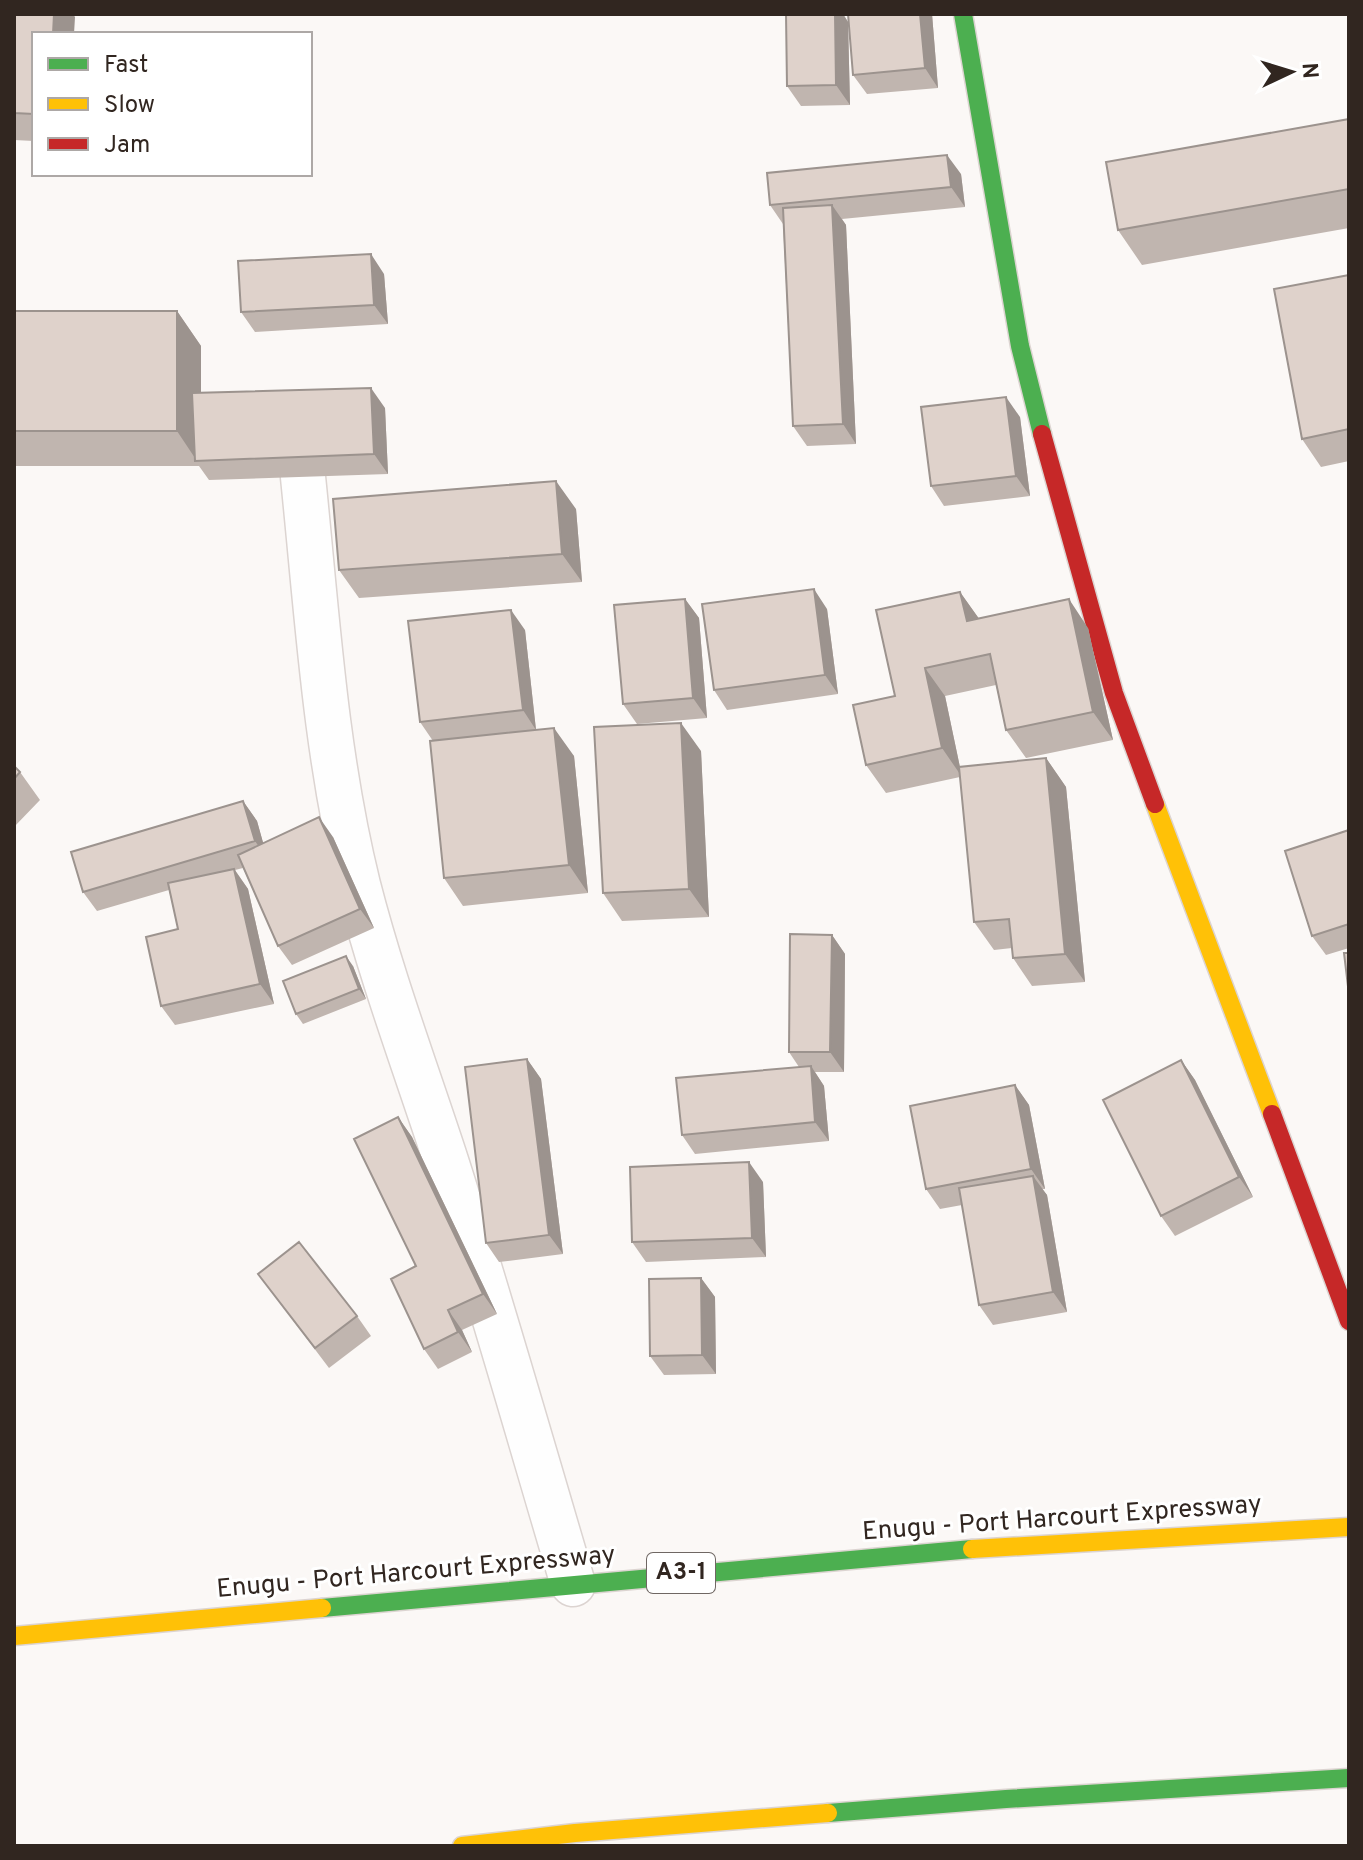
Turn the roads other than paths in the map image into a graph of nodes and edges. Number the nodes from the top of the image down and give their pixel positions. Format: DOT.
graph roads {
  1 [pos="963,14"];
  2 [pos="303,477"];
  3 [pos="1349,1321"];
  4 [pos="1349,1527"];
  5 [pos="573,1584"];
  6 [pos="14,1636"];
  7 [pos="1349,1778"];
  8 [pos="575,1840"];
  9 [pos="462,1846"];
  1 -- 3 [label="main road"];
  2 -- 5 [label="street"];
  4 -- 5 [label="main road, Enugu - Port Harcourt Expressway / A3-1"];
  5 -- 6 [label="main road, Enugu - Port Harcourt Expressway / A3-1"];
  7 -- 8 [label="main road"];
  8 -- 9 [label="main road"];
}
